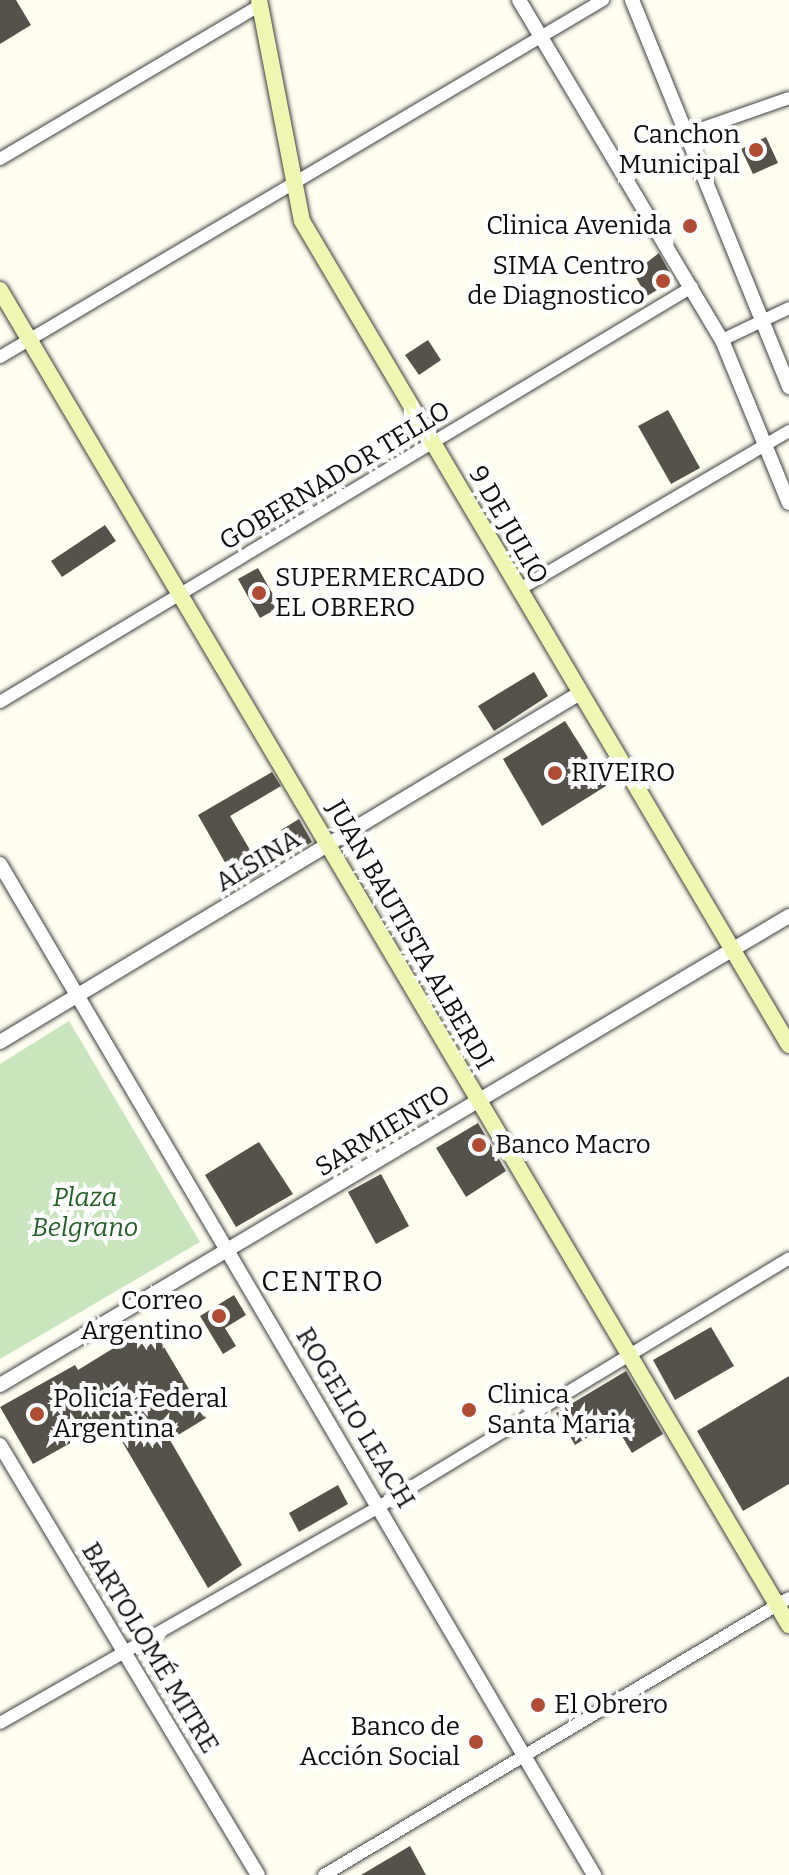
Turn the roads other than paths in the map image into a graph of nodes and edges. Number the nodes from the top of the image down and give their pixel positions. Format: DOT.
graph roads {
  1 [pos="519,0"];
  2 [pos="603,0"];
  3 [pos="632,0"];
  4 [pos="259,3"];
  5 [pos="539,34"];
  6 [pos="789,98"];
  7 [pos="689,133"];
  8 [pos="0,159"];
  9 [pos="294,183"];
  10 [pos="692,287"];
  11 [pos="0,290"];
  12 [pos="789,308"];
  13 [pos="765,318"];
  14 [pos="28,340"];
  15 [pos="722,340"];
  16 [pos="0,357"];
  17 [pos="789,387"];
  18 [pos="789,431"];
  19 [pos="767,441"];
  20 [pos="433,442"];
  21 [pos="789,503"];
  22 [pos="518,590"];
  23 [pos="181,593"];
  24 [pos="580,693"];
  25 [pos="0,702"];
  26 [pos="330,846"];
  27 [pos="0,864"];
  28 [pos="789,916"];
  29 [pos="732,948"];
  30 [pos="77,996"];
  31 [pos="0,1042"];
  32 [pos="789,1045"];
  33 [pos="479,1101"];
  34 [pos="228,1252"];
  35 [pos="789,1258"];
  36 [pos="627,1356"];
  37 [pos="0,1385"];
  38 [pos="0,1445"];
  39 [pos="380,1506"];
  40 [pos="783,1602"];
  41 [pos="789,1625"];
  42 [pos="124,1651"];
  43 [pos="0,1723"];
  44 [pos="528,1757"];
  45 [pos="258,1875"];
  46 [pos="324,1875"];
  47 [pos="594,1875"];
  1 -- 5 [label="street"];
  2 -- 5 [label="street"];
  3 -- 7 [label="street"];
  4 -- 8 [label="street"];
  4 -- 9 [label="main road, 9 DE JULIO"];
  5 -- 9 [label="street"];
  5 -- 10 [label="street"];
  6 -- 7 [label="street"];
  7 -- 13 [label="street"];
  9 -- 14 [label="street"];
  9 -- 20 [label="main road, 9 DE JULIO"];
  10 -- 15 [label="street"];
  10 -- 20 [label="street, GOBERNADOR TELLO"];
  11 -- 14 [label="main road, JUAN BAUTISTA ALBERDI"];
  12 -- 13 [label="street"];
  13 -- 15 [label="street"];
  13 -- 17 [label="street"];
  14 -- 16 [label="street"];
  14 -- 23 [label="main road, JUAN BAUTISTA ALBERDI"];
  15 -- 19 [label="street"];
  18 -- 19 [label="street"];
  19 -- 21 [label="street"];
  19 -- 22 [label="street"];
  20 -- 22 [label="main road, 9 DE JULIO"];
  20 -- 23 [label="street, GOBERNADOR TELLO"];
  22 -- 24 [label="main road, 9 DE JULIO"];
  23 -- 25 [label="street, GOBERNADOR TELLO"];
  23 -- 26 [label="main road, JUAN BAUTISTA ALBERDI"];
  24 -- 26 [label="street, ALSINA"];
  24 -- 29 [label="main road, 9 DE JULIO"];
  26 -- 30 [label="street, ALSINA"];
  26 -- 33 [label="main road, JUAN BAUTISTA ALBERDI"];
  27 -- 30 [label="street, ROGELIO LEACH"];
  28 -- 29 [label="street, SARMIENTO"];
  29 -- 32 [label="main road, 9 DE JULIO"];
  29 -- 33 [label="street, SARMIENTO"];
  30 -- 31 [label="street, ALSINA"];
  30 -- 34 [label="street, ROGELIO LEACH"];
  33 -- 34 [label="street, SARMIENTO"];
  33 -- 36 [label="main road, JUAN BAUTISTA ALBERDI"];
  34 -- 37 [label="street, SARMIENTO"];
  34 -- 39 [label="street, ROGELIO LEACH"];
  35 -- 36 [label="street"];
  36 -- 39 [label="street"];
  36 -- 40 [label="main road, JUAN BAUTISTA ALBERDI"];
  38 -- 42 [label="street, BARTOLOMÉ MITRE"];
  39 -- 42 [label="street"];
  39 -- 44 [label="street, ROGELIO LEACH"];
  40 -- 41 [label="main road, JUAN BAUTISTA ALBERDI"];
  40 -- 44 [label="street"];
  42 -- 43 [label="street"];
  42 -- 45 [label="street, BARTOLOMÉ MITRE"];
  44 -- 46 [label="street"];
  44 -- 47 [label="street, ROGELIO LEACH"];
}
